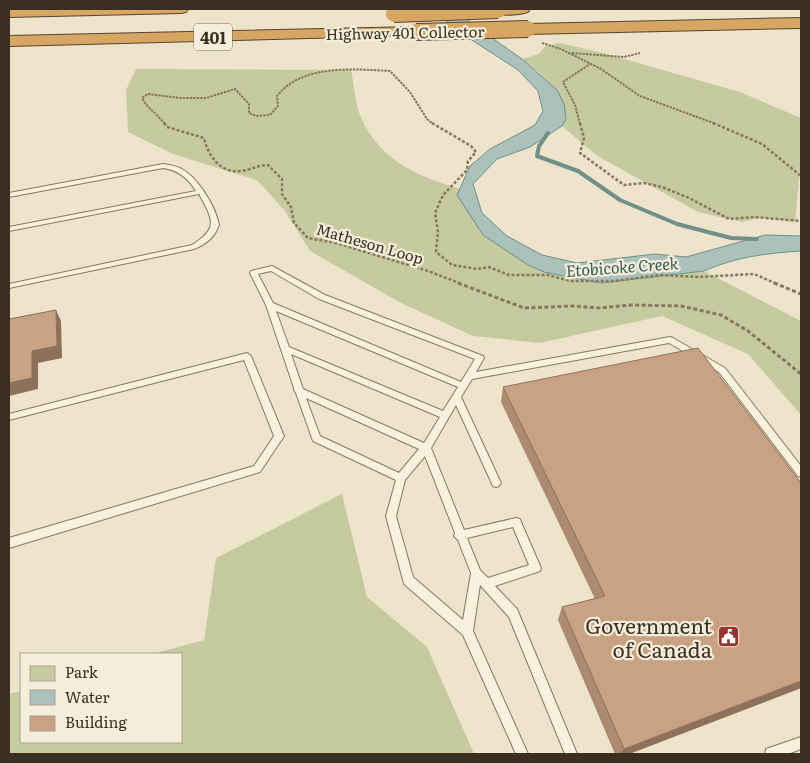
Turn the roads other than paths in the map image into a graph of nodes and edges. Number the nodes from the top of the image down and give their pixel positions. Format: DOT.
graph roads {
  1 [pos="182,9"];
  2 [pos="524,9"];
  3 [pos="9,13"];
  4 [pos="375,14"];
  5 [pos="191,22"];
  6 [pos="801,23"];
  7 [pos="9,27"];
  8 [pos="9,41"];
  9 [pos="201,192"];
  10 [pos="9,195"];
  11 [pos="9,229"];
  12 [pos="9,286"];
  13 [pos="270,306"];
  14 [pos="284,348"];
  15 [pos="469,376"];
  16 [pos="463,386"];
  17 [pos="298,390"];
  18 [pos="458,397"];
  19 [pos="446,416"];
  20 [pos="9,417"];
  21 [pos="426,448"];
  22 [pos="801,472"];
  23 [pos="401,478"];
  24 [pos="496,483"];
  25 [pos="459,536"];
  26 [pos="9,543"];
  27 [pos="476,574"];
  28 [pos="485,584"];
  29 [pos="467,631"];
  30 [pos="801,743"];
  31 [pos="522,754"];
  32 [pos="571,754"];
  33 [pos="771,754"];
  1 -- 3 [label="highway, 401"];
  2 -- 4 [label="highway, bridge"];
  5 -- 7 [label="highway, 401"];
  6 -- 8 [label="highway, Highway 401 Collector / 401, bridge"];
  9 -- 10 [label="lane"];
  9 -- 11 [label="lane"];
  9 -- 12 [label="lane"];
  13 -- 14 [label="lane"];
  13 -- 15 [label="lane"];
  13 -- 16 [label="lane"];
  14 -- 17 [label="lane"];
  14 -- 19 [label="lane"];
  15 -- 16 [label="lane"];
  15 -- 22 [label="lane"];
  16 -- 18 [label="lane"];
  17 -- 21 [label="lane"];
  17 -- 23 [label="lane"];
  18 -- 19 [label="lane"];
  18 -- 24 [label="lane"];
  19 -- 21 [label="lane"];
  20 -- 26 [label="lane"];
  21 -- 23 [label="lane"];
  21 -- 25 [label="lane"];
  23 -- 29 [label="lane"];
  25 -- 27 [label="lane"];
  25 -- 28 [label="lane"];
  27 -- 28 [label="lane"];
  27 -- 29 [label="lane"];
  28 -- 32 [label="lane"];
  29 -- 31 [label="lane"];
  30 -- 33 [label="lane"];
}
